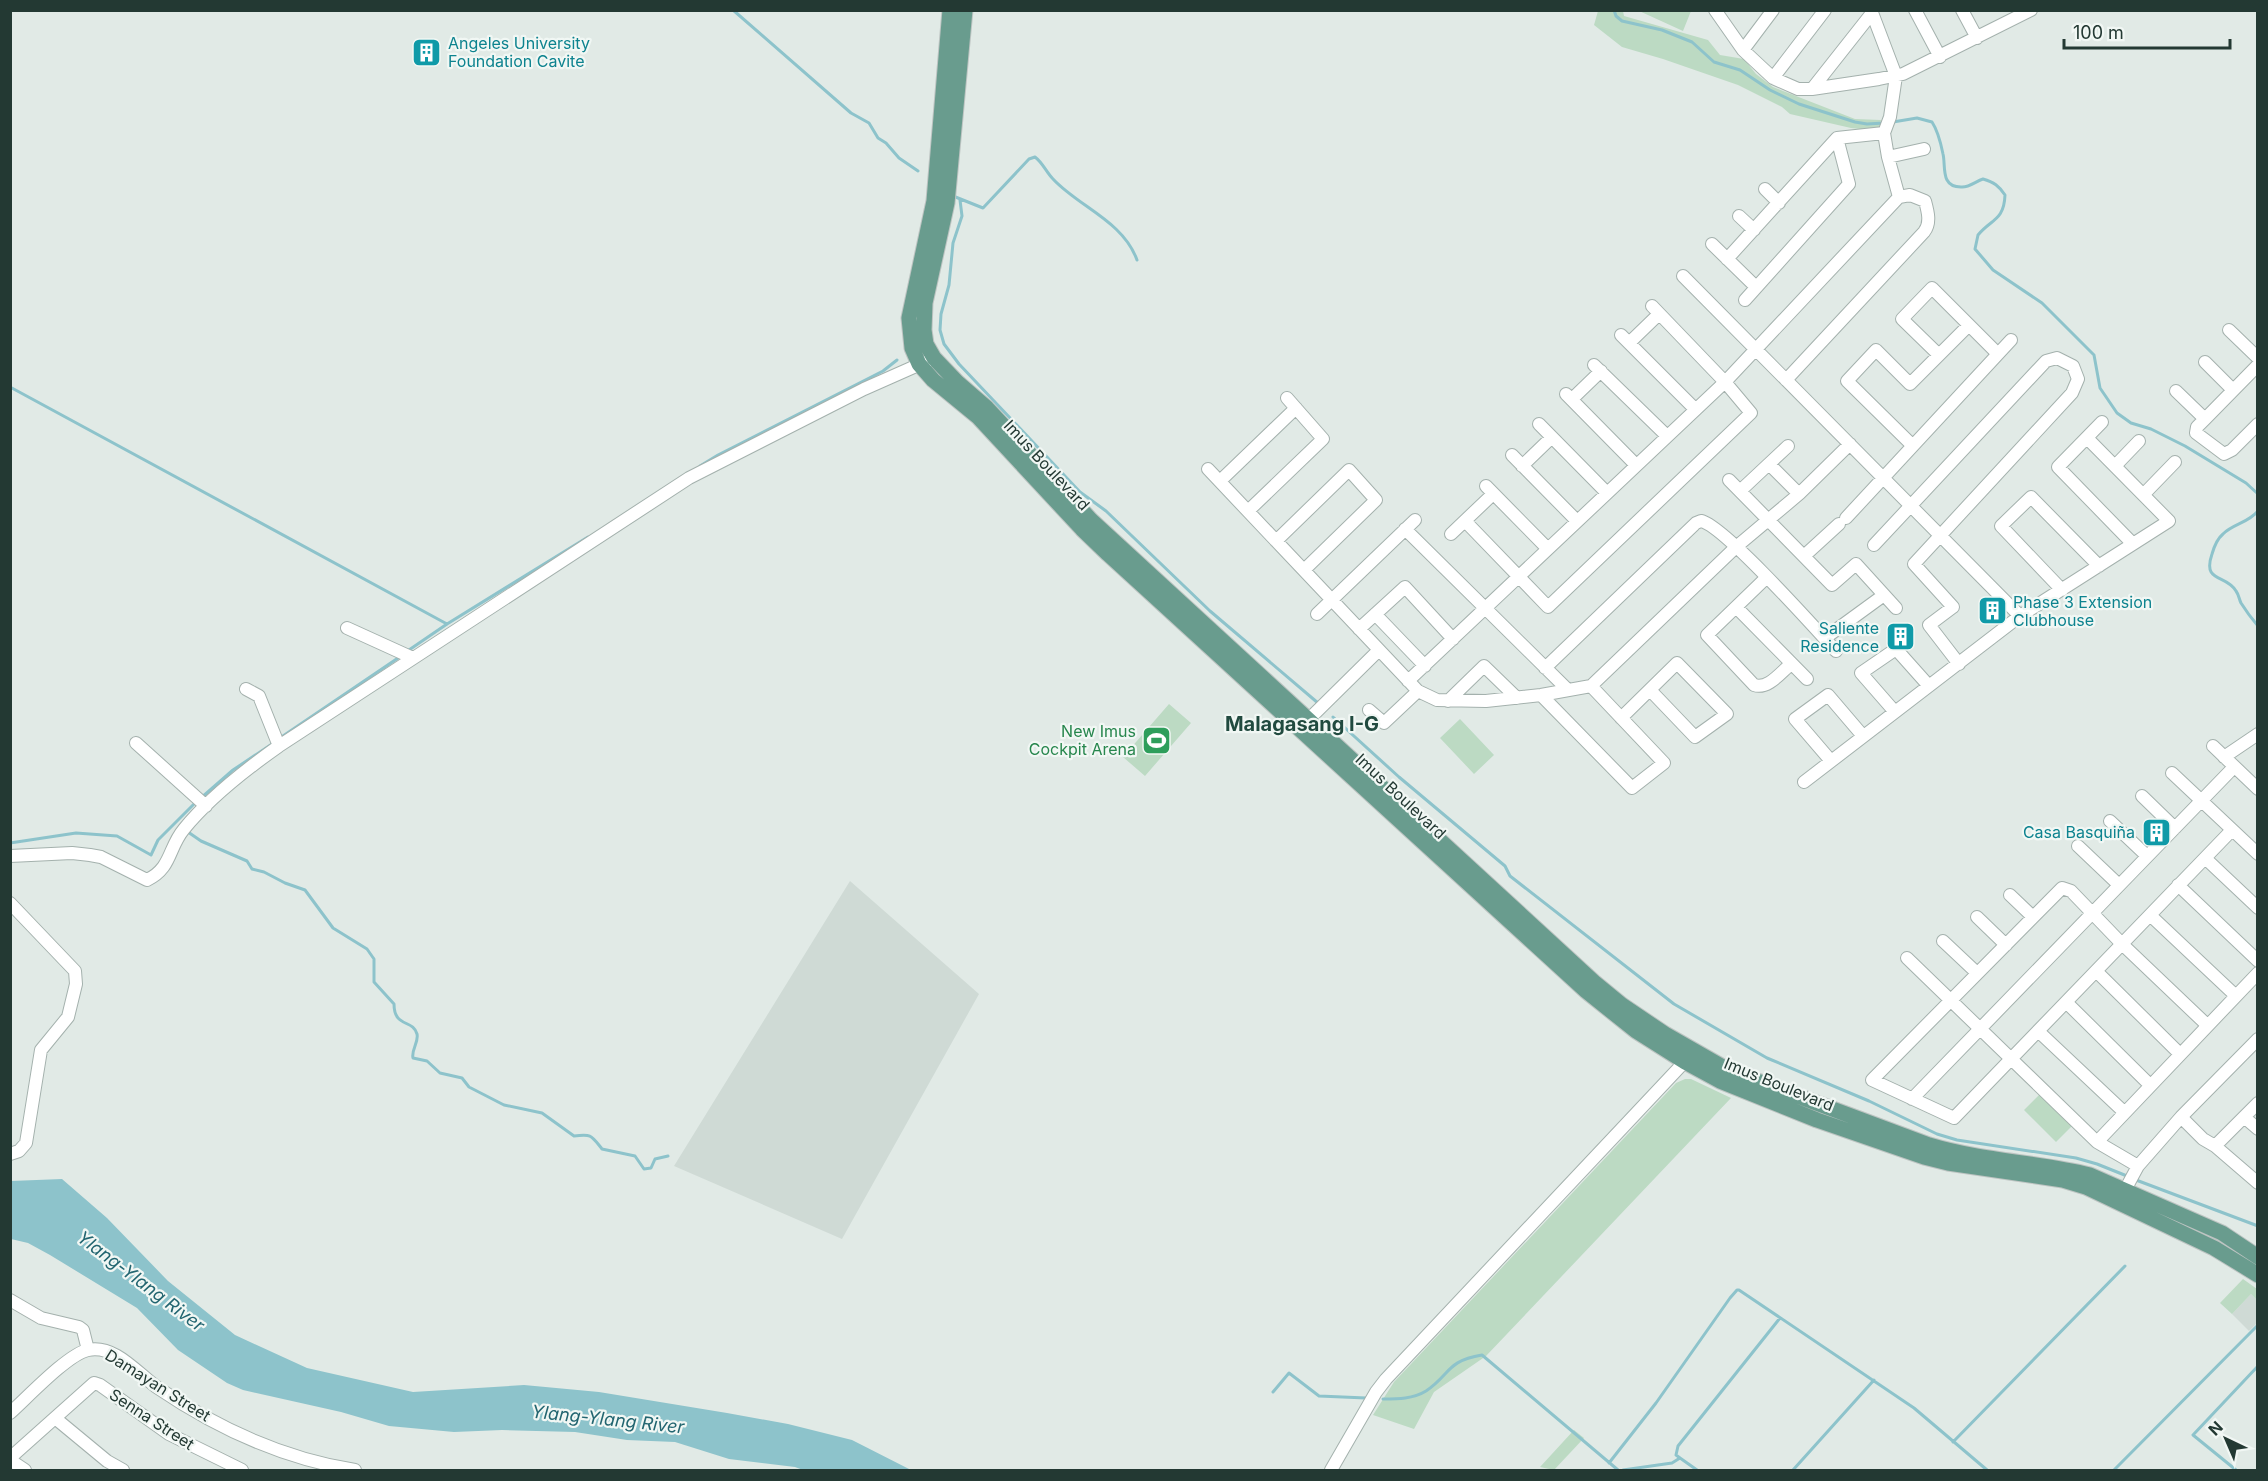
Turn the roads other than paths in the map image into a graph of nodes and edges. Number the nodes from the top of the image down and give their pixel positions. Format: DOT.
graph roads {
  1 [pos="950,10"];
  2 [pos="965,10"];
  3 [pos="1715,10"];
  4 [pos="1773,10"];
  5 [pos="1825,10"];
  6 [pos="1915,10"];
  7 [pos="1962,10"];
  8 [pos="2031,10"];
  9 [pos="1871,12"];
  10 [pos="2010,15"];
  11 [pos="1977,38"];
  12 [pos="1743,50"];
  13 [pos="1940,57"];
  14 [pos="1896,76"];
  15 [pos="1773,78"];
  16 [pos="1812,89"];
  17 [pos="1887,126"];
  18 [pos="1837,138"];
  19 [pos="1924,149"];
  20 [pos="1888,157"];
  21 [pos="1766,189"];
  22 [pos="1899,197"];
  23 [pos="1779,203"];
  24 [pos="1739,216"];
  25 [pos="1754,230"];
  26 [pos="1712,244"];
  27 [pos="1727,259"];
  28 [pos="1683,276"];
  29 [pos="1756,287"];
  30 [pos="1745,300"];
  31 [pos="1969,325"];
  32 [pos="2229,330"];
  33 [pos="2011,340"];
  34 [pos="1757,350"];
  35 [pos="1939,354"];
  36 [pos="1998,354"];
  37 [pos="934,358"];
  38 [pos="2258,358"];
  39 [pos="2205,362"];
  40 [pos="920,364"];
  41 [pos="2258,365"];
  42 [pos="1786,380"];
  43 [pos="1725,382"];
  44 [pos="2233,390"];
  45 [pos="2176,391"];
  46 [pos="1695,409"];
  47 [pos="2205,419"];
  48 [pos="2102,422"];
  49 [pos="1539,424"];
  50 [pos="2258,424"];
  51 [pos="1666,436"];
  52 [pos="1552,437"];
  53 [pos="2087,438"];
  54 [pos="2139,441"];
  55 [pos="1850,444"];
  56 [pos="1912,445"];
  57 [pos="1788,446"];
  58 [pos="1512,455"];
  59 [pos="2175,462"];
  60 [pos="1769,464"];
  61 [pos="1636,465"];
  62 [pos="1522,466"];
  63 [pos="2115,466"];
  64 [pos="1208,469"];
  65 [pos="1882,477"];
  66 [pos="1729,480"];
  67 [pos="1220,481"];
  68 [pos="1740,491"];
  69 [pos="1607,493"];
  70 [pos="1799,494"];
  71 [pos="2144,494"];
  72 [pos="1910,505"];
  73 [pos="1248,510"];
  74 [pos="1415,520"];
  75 [pos="1768,520"];
  76 [pos="1465,521"];
  77 [pos="1577,521"];
  78 [pos="1405,529"];
  79 [pos="1451,534"];
  80 [pos="1940,535"];
  81 [pos="1276,541"];
  82 [pos="2133,544"];
  83 [pos="1874,545"];
  84 [pos="1736,547"];
  85 [pos="1548,549"];
  86 [pos="1804,556"];
  87 [pos="2099,566"];
  88 [pos="1304,570"];
  89 [pos="1518,577"];
  90 [pos="1766,578"];
  91 [pos="2062,590"];
  92 [pos="1884,596"];
  93 [pos="1332,599"];
  94 [pos="1736,607"];
  95 [pos="1485,608"];
  96 [pos="1896,608"];
  97 [pos="1317,614"];
  98 [pos="1375,614"];
  99 [pos="2020,616"];
  100 [pos="347,628"];
  101 [pos="1359,629"];
  102 [pos="1453,639"];
  103 [pos="1825,639"];
  104 [pos="1379,650"];
  105 [pos="1836,651"];
  106 [pos="413,658"];
  107 [pos="1791,664"];
  108 [pos="1959,664"];
  109 [pos="1425,666"];
  110 [pos="1545,668"];
  111 [pos="1807,679"];
  112 [pos="1408,681"];
  113 [pos="1591,686"];
  114 [pos="1929,686"];
  115 [pos="246,689"];
  116 [pos="1567,689"];
  117 [pos="1418,690"];
  118 [pos="1650,690"];
  119 [pos="1541,695"];
  120 [pos="1517,698"];
  121 [pos="1448,701"];
  122 [pos="1370,710"];
  123 [pos="1895,712"];
  124 [pos="1622,718"];
  125 [pos="1305,723"];
  126 [pos="2258,734"];
  127 [pos="1863,736"];
  128 [pos="136,742"];
  129 [pos="279,746"];
  130 [pos="2213,746"];
  131 [pos="2224,757"];
  132 [pos="1831,761"];
  133 [pos="2234,767"];
  134 [pos="2172,773"];
  135 [pos="1804,782"];
  136 [pos="2258,789"];
  137 [pos="2142,796"];
  138 [pos="2201,800"];
  139 [pos="206,806"];
  140 [pos="2110,821"];
  141 [pos="2175,828"];
  142 [pos="2232,830"];
  143 [pos="2078,846"];
  144 [pos="2258,854"];
  145 [pos="10,856"];
  146 [pos="2147,856"];
  147 [pos="2205,858"];
  148 [pos="2119,885"];
  149 [pos="2178,885"];
  150 [pos="2010,895"];
  151 [pos="10,903"];
  152 [pos="2258,908"];
  153 [pos="2091,913"];
  154 [pos="2150,915"];
  155 [pos="1977,917"];
  156 [pos="2033,917"];
  157 [pos="1943,941"];
  158 [pos="2122,944"];
  159 [pos="2006,945"];
  160 [pos="1907,958"];
  161 [pos="2258,961"];
  162 [pos="2096,971"];
  163 [pos="1977,973"];
  164 [pos="2258,973"];
  165 [pos="2236,996"];
  166 [pos="1949,1000"];
  167 [pos="2066,1002"];
  168 [pos="2207,1025"];
  169 [pos="1980,1029"];
  170 [pos="2038,1031"];
  171 [pos="2258,1039"];
  172 [pos="2180,1054"];
  173 [pos="1689,1057"];
  174 [pos="2011,1059"];
  175 [pos="2150,1085"];
  176 [pos="1912,1098"];
  177 [pos="2258,1103"];
  178 [pos="2124,1112"];
  179 [pos="2244,1117"];
  180 [pos="2181,1118"];
  181 [pos="2258,1130"];
  182 [pos="2097,1143"];
  183 [pos="2215,1146"];
  184 [pos="10,1154"];
  185 [pos="2132,1179"];
  186 [pos="2258,1183"];
  187 [pos="2258,1257"];
  188 [pos="2258,1275"];
  189 [pos="10,1300"];
  190 [pos="88,1350"];
  191 [pos="10,1413"];
  192 [pos="55,1418"];
  193 [pos="10,1459"];
  194 [pos="25,1470"];
  195 [pos="123,1470"];
  196 [pos="237,1470"];
  197 [pos="355,1470"];
  198 [pos="1331,1470"];
  1 -- 40 [label="main road, Imus Boulevard"];
  2 -- 37 [label="main road, Imus Boulevard"];
  3 -- 12 [label="street"];
  4 -- 12 [label="street"];
  5 -- 15 [label="street"];
  6 -- 13 [label="street"];
  7 -- 11 [label="street"];
  8 -- 10 [label="street"];
  9 -- 14 [label="street"];
  9 -- 16 [label="street"];
  10 -- 11 [label="street"];
  11 -- 13 [label="street"];
  12 -- 15 [label="street"];
  13 -- 14 [label="street"];
  14 -- 16 [label="street"];
  14 -- 17 [label="street"];
  15 -- 16 [label="street"];
  17 -- 18 [label="street"];
  17 -- 20 [label="street"];
  18 -- 23 [label="street"];
  18 -- 29 [label="street"];
  19 -- 20 [label="street"];
  20 -- 22 [label="street"];
  21 -- 23 [label="street"];
  22 -- 34 [label="street"];
  22 -- 42 [label="street"];
  23 -- 25 [label="street"];
  24 -- 25 [label="street"];
  25 -- 27 [label="street"];
  26 -- 27 [label="street"];
  27 -- 29 [label="street"];
  28 -- 34 [label="street"];
  29 -- 30 [label="street"];
  31 -- 35 [label="street"];
  31 -- 35 [label="street"];
  31 -- 36 [label="street"];
  32 -- 38 [label="street"];
  33 -- 36 [label="street"];
  34 -- 42 [label="street"];
  34 -- 43 [label="street"];
  35 -- 56 [label="street"];
  36 -- 56 [label="street"];
  37 -- 40 [label="street"];
  37 -- 125 [label="main road, Imus Boulevard"];
  39 -- 44 [label="street"];
  40 -- 106 [label="street"];
  40 -- 125 [label="main road, Imus Boulevard"];
  41 -- 44 [label="street"];
  42 -- 55 [label="street"];
  43 -- 46 [label="street"];
  43 -- 46 [label="street"];
  43 -- 89 [label="street"];
  44 -- 47 [label="street"];
  45 -- 47 [label="street"];
  46 -- 51 [label="street"];
  47 -- 50 [label="street"];
  48 -- 53 [label="street"];
  49 -- 52 [label="street"];
  51 -- 61 [label="street"];
  51 -- 61 [label="street"];
  52 -- 62 [label="street"];
  52 -- 69 [label="street"];
  53 -- 63 [label="street"];
  53 -- 82 [label="street"];
  54 -- 63 [label="street"];
  55 -- 65 [label="street"];
  55 -- 70 [label="street"];
  56 -- 65 [label="street"];
  57 -- 60 [label="street"];
  58 -- 62 [label="street"];
  59 -- 71 [label="street"];
  60 -- 68 [label="street"];
  60 -- 70 [label="street"];
  61 -- 69 [label="street"];
  62 -- 77 [label="street"];
  63 -- 71 [label="street"];
  64 -- 67 [label="street"];
  65 -- 72 [label="street"];
  65 -- 86 [label="street"];
  66 -- 68 [label="street"];
  67 -- 73 [label="street"];
  67 -- 73 [label="street"];
  68 -- 75 [label="street"];
  69 -- 77 [label="street"];
  70 -- 75 [label="street"];
  71 -- 82 [label="street"];
  72 -- 80 [label="street"];
  72 -- 80 [label="street"];
  72 -- 83 [label="street"];
  73 -- 81 [label="street"];
  74 -- 78 [label="street"];
  75 -- 84 [label="street"];
  75 -- 86 [label="street"];
  76 -- 79 [label="street"];
  76 -- 85 [label="street"];
  76 -- 89 [label="street"];
  77 -- 85 [label="street"];
  78 -- 93 [label="street"];
  78 -- 95 [label="street"];
  80 -- 99 [label="street"];
  80 -- 108 [label="street"];
  81 -- 88 [label="street"];
  81 -- 88 [label="street"];
  82 -- 87 [label="street"];
  84 -- 90 [label="street"];
  84 -- 110 [label="street"];
  84 -- 113 [label="street"];
  85 -- 89 [label="street"];
  86 -- 92 [label="street"];
  87 -- 91 [label="street"];
  87 -- 91 [label="street"];
  88 -- 93 [label="street"];
  89 -- 95 [label="street"];
  90 -- 94 [label="street"];
  90 -- 103 [label="street"];
  91 -- 99 [label="street"];
  92 -- 96 [label="street"];
  92 -- 103 [label="street"];
  93 -- 97 [label="street"];
  93 -- 101 [label="street"];
  94 -- 107 [label="street"];
  94 -- 107 [label="street"];
  95 -- 102 [label="street"];
  95 -- 110 [label="street"];
  98 -- 101 [label="street"];
  98 -- 102 [label="street"];
  98 -- 109 [label="street"];
  99 -- 108 [label="street"];
  100 -- 106 [label="street"];
  101 -- 104 [label="street"];
  102 -- 109 [label="street"];
  103 -- 105 [label="street"];
  104 -- 112 [label="street"];
  104 -- 125 [label="street"];
  106 -- 129 [label="street"];
  107 -- 111 [label="street"];
  108 -- 114 [label="street"];
  109 -- 112 [label="street"];
  110 -- 116 [label="street"];
  112 -- 117 [label="street"];
  113 -- 116 [label="street"];
  113 -- 124 [label="street"];
  114 -- 123 [label="street"];
  114 -- 123 [label="street"];
  115 -- 129 [label="street"];
  116 -- 119 [label="street"];
  117 -- 121 [label="street"];
  117 -- 122 [label="street"];
  118 -- 118 [label="street"];
  118 -- 124 [label="street"];
  119 -- 120 [label="street"];
  119 -- 124 [label="street"];
  120 -- 121 [label="street"];
  120 -- 121 [label="street"];
  123 -- 127 [label="street"];
  125 -- 173 [label="main road, Imus Boulevard"];
  126 -- 131 [label="street"];
  127 -- 132 [label="street"];
  127 -- 132 [label="street"];
  128 -- 139 [label="street"];
  129 -- 139 [label="street"];
  130 -- 131 [label="street"];
  131 -- 133 [label="street"];
  132 -- 135 [label="street"];
  133 -- 136 [label="street"];
  133 -- 138 [label="street"];
  134 -- 138 [label="street"];
  137 -- 141 [label="street"];
  138 -- 141 [label="street"];
  138 -- 142 [label="street"];
  139 -- 145 [label="street"];
  140 -- 146 [label="street"];
  141 -- 146 [label="street"];
  142 -- 144 [label="street"];
  142 -- 147 [label="street"];
  143 -- 148 [label="street"];
  146 -- 148 [label="street"];
  147 -- 149 [label="street"];
  147 -- 152 [label="street"];
  148 -- 153 [label="street"];
  149 -- 154 [label="street"];
  149 -- 161 [label="street"];
  150 -- 156 [label="street"];
  151 -- 184 [label="street"];
  153 -- 156 [label="street"];
  153 -- 158 [label="street"];
  153 -- 169 [label="street"];
  154 -- 158 [label="street"];
  154 -- 165 [label="street"];
  155 -- 159 [label="street"];
  156 -- 159 [label="street"];
  157 -- 163 [label="street"];
  158 -- 162 [label="street"];
  158 -- 168 [label="street"];
  159 -- 163 [label="street"];
  160 -- 166 [label="street"];
  162 -- 167 [label="street"];
  162 -- 172 [label="street"];
  163 -- 166 [label="street"];
  164 -- 165 [label="street"];
  165 -- 168 [label="street"];
  166 -- 169 [label="street"];
  166 -- 176 [label="street"];
  167 -- 170 [label="street"];
  167 -- 175 [label="street"];
  168 -- 172 [label="street"];
  169 -- 174 [label="street"];
  169 -- 176 [label="street"];
  170 -- 174 [label="street"];
  170 -- 178 [label="street"];
  171 -- 180 [label="street"];
  172 -- 175 [label="street"];
  173 -- 185 [label="main road, Imus Boulevard"];
  173 -- 188 [label="main road, Imus Boulevard"];
  173 -- 198 [label="street"];
  174 -- 176 [label="street"];
  174 -- 182 [label="street"];
  175 -- 178 [label="street"];
  177 -- 179 [label="street"];
  178 -- 182 [label="street"];
  179 -- 181 [label="street"];
  179 -- 183 [label="street"];
  180 -- 183 [label="street"];
  180 -- 185 [label="street"];
  182 -- 185 [label="street"];
  183 -- 186 [label="street"];
  185 -- 187 [label="main road, Imus Boulevard"];
  189 -- 190 [label="street"];
  190 -- 191 [label="street, Damayan Street"];
  190 -- 197 [label="street, Damayan Street"];
  192 -- 193 [label="street"];
  192 -- 195 [label="street"];
  192 -- 196 [label="street, Senna Street"];
  193 -- 194 [label="street"];
}
